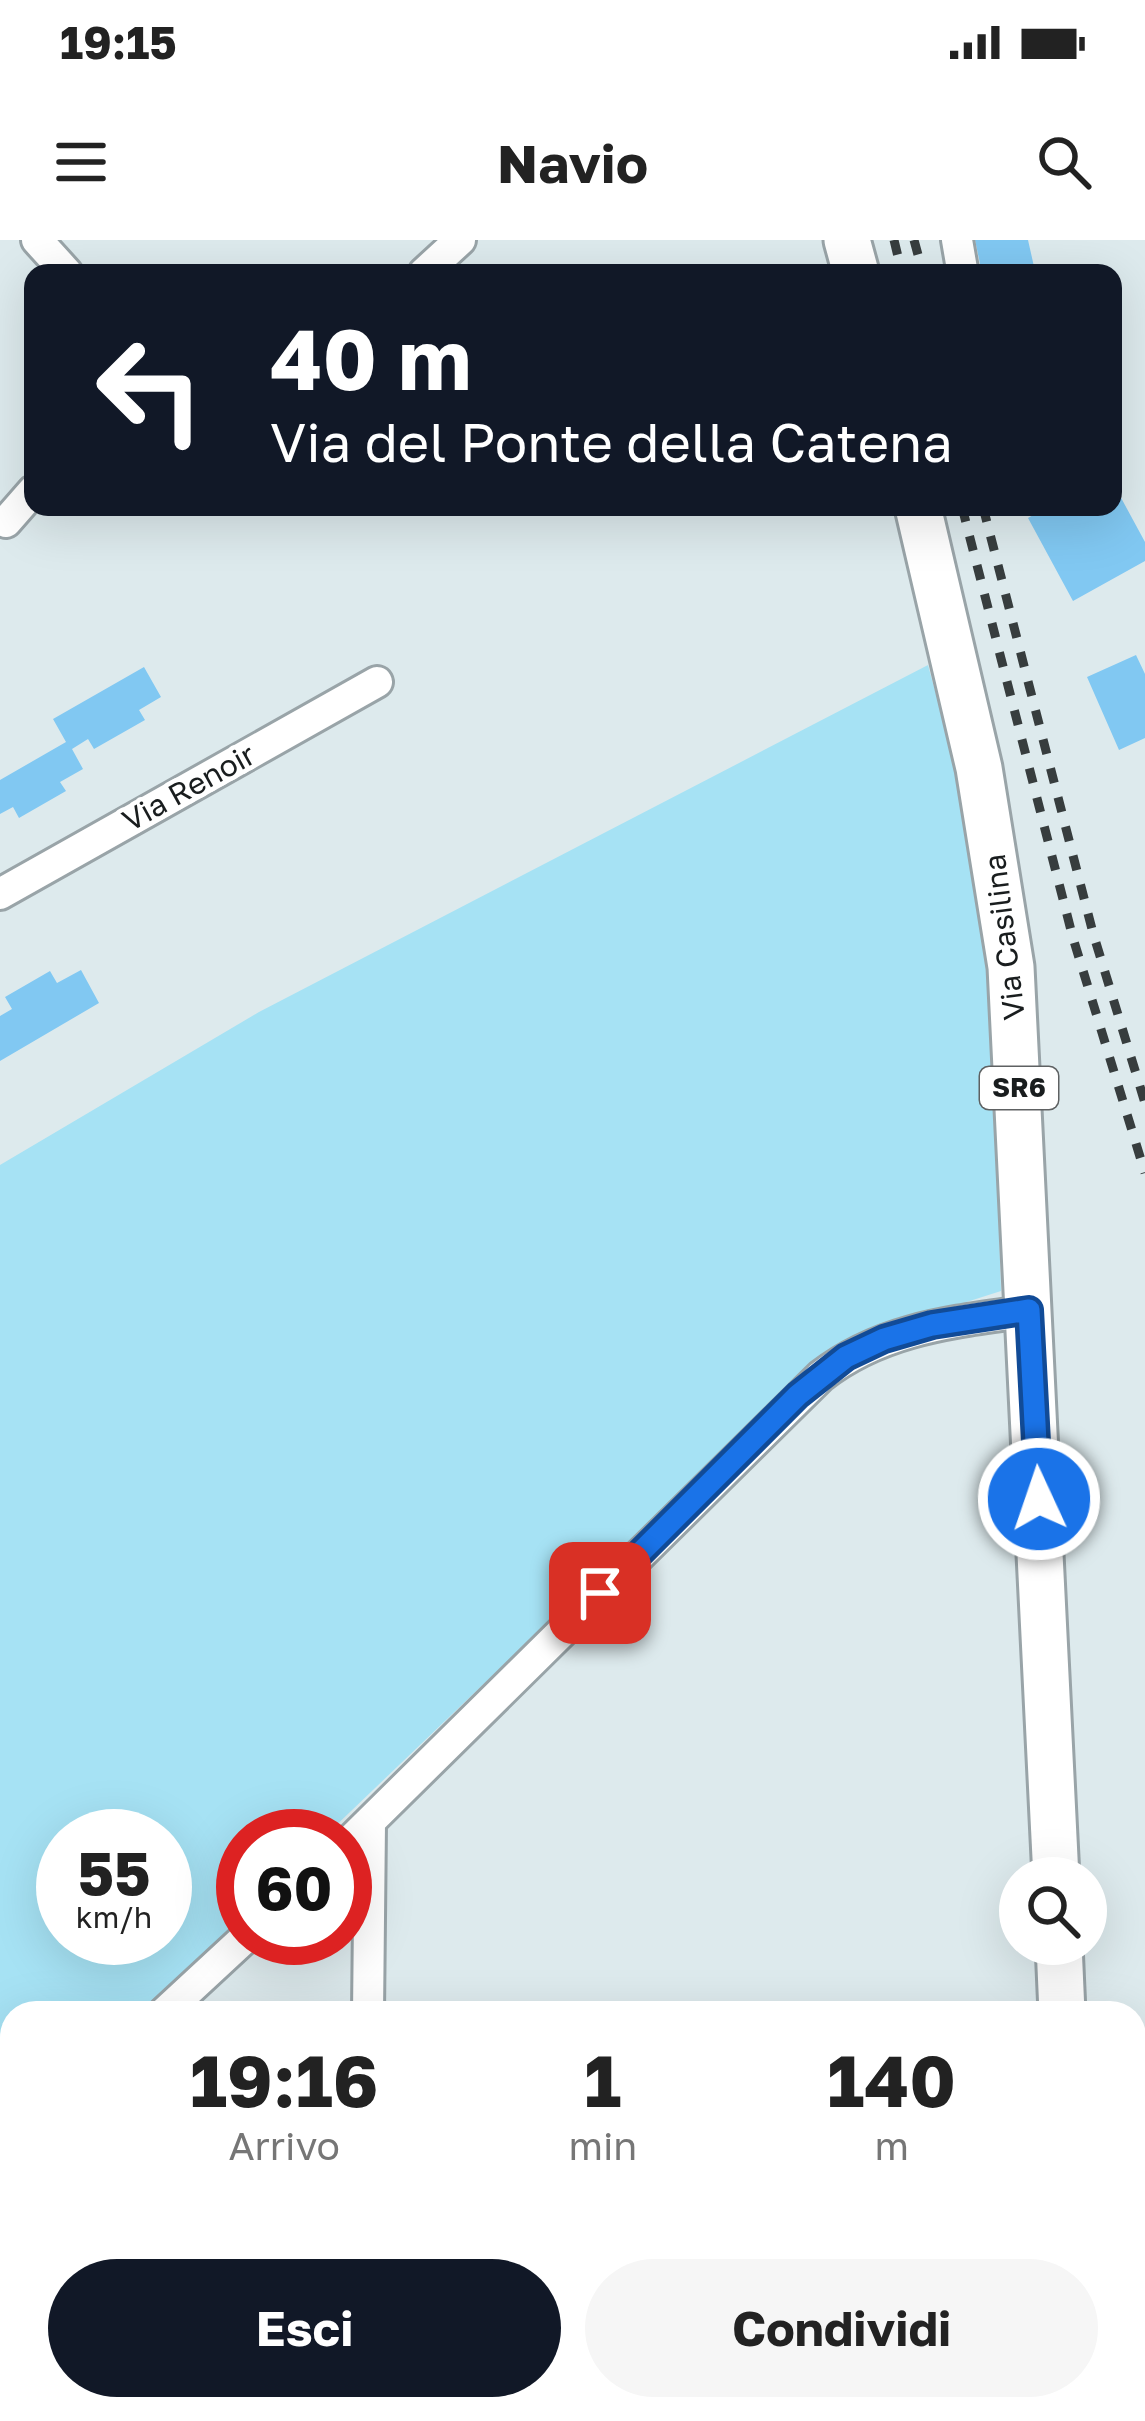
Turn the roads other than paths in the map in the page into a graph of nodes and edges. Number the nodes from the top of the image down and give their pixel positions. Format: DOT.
graph roads {
  1 [pos="37,240"];
  2 [pos="460,240"];
  3 [pos="59,264"];
  4 [pos="434,264"];
  5 [pos="24,501"];
  6 [pos="920,516"];
  7 [pos="3,524"];
  8 [pos="377,682"];
  9 [pos="0,894"];
  10 [pos="1029,1310"];
  11 [pos="372,1821"];
  12 [pos="1055,1857"];
  13 [pos="216,1965"];
  14 [pos="369,1965"];
  15 [pos="1060,1965"];
  16 [pos="177,2001"];
  17 [pos="368,2001"];
  18 [pos="1061,2001"];
  1 -- 3 [label="street"];
  2 -- 4 [label="street"];
  5 -- 7 [label="street"];
  6 -- 10 [label="main road, Via Casilina / SR6"];
  8 -- 9 [label="street, Via Renoir"];
  10 -- 11 [label="street"];
  10 -- 12 [label="main road, Via Casilina / SR6"];
  13 -- 16 [label="street"];
  14 -- 17 [label="street"];
  15 -- 18 [label="main road"];
}
